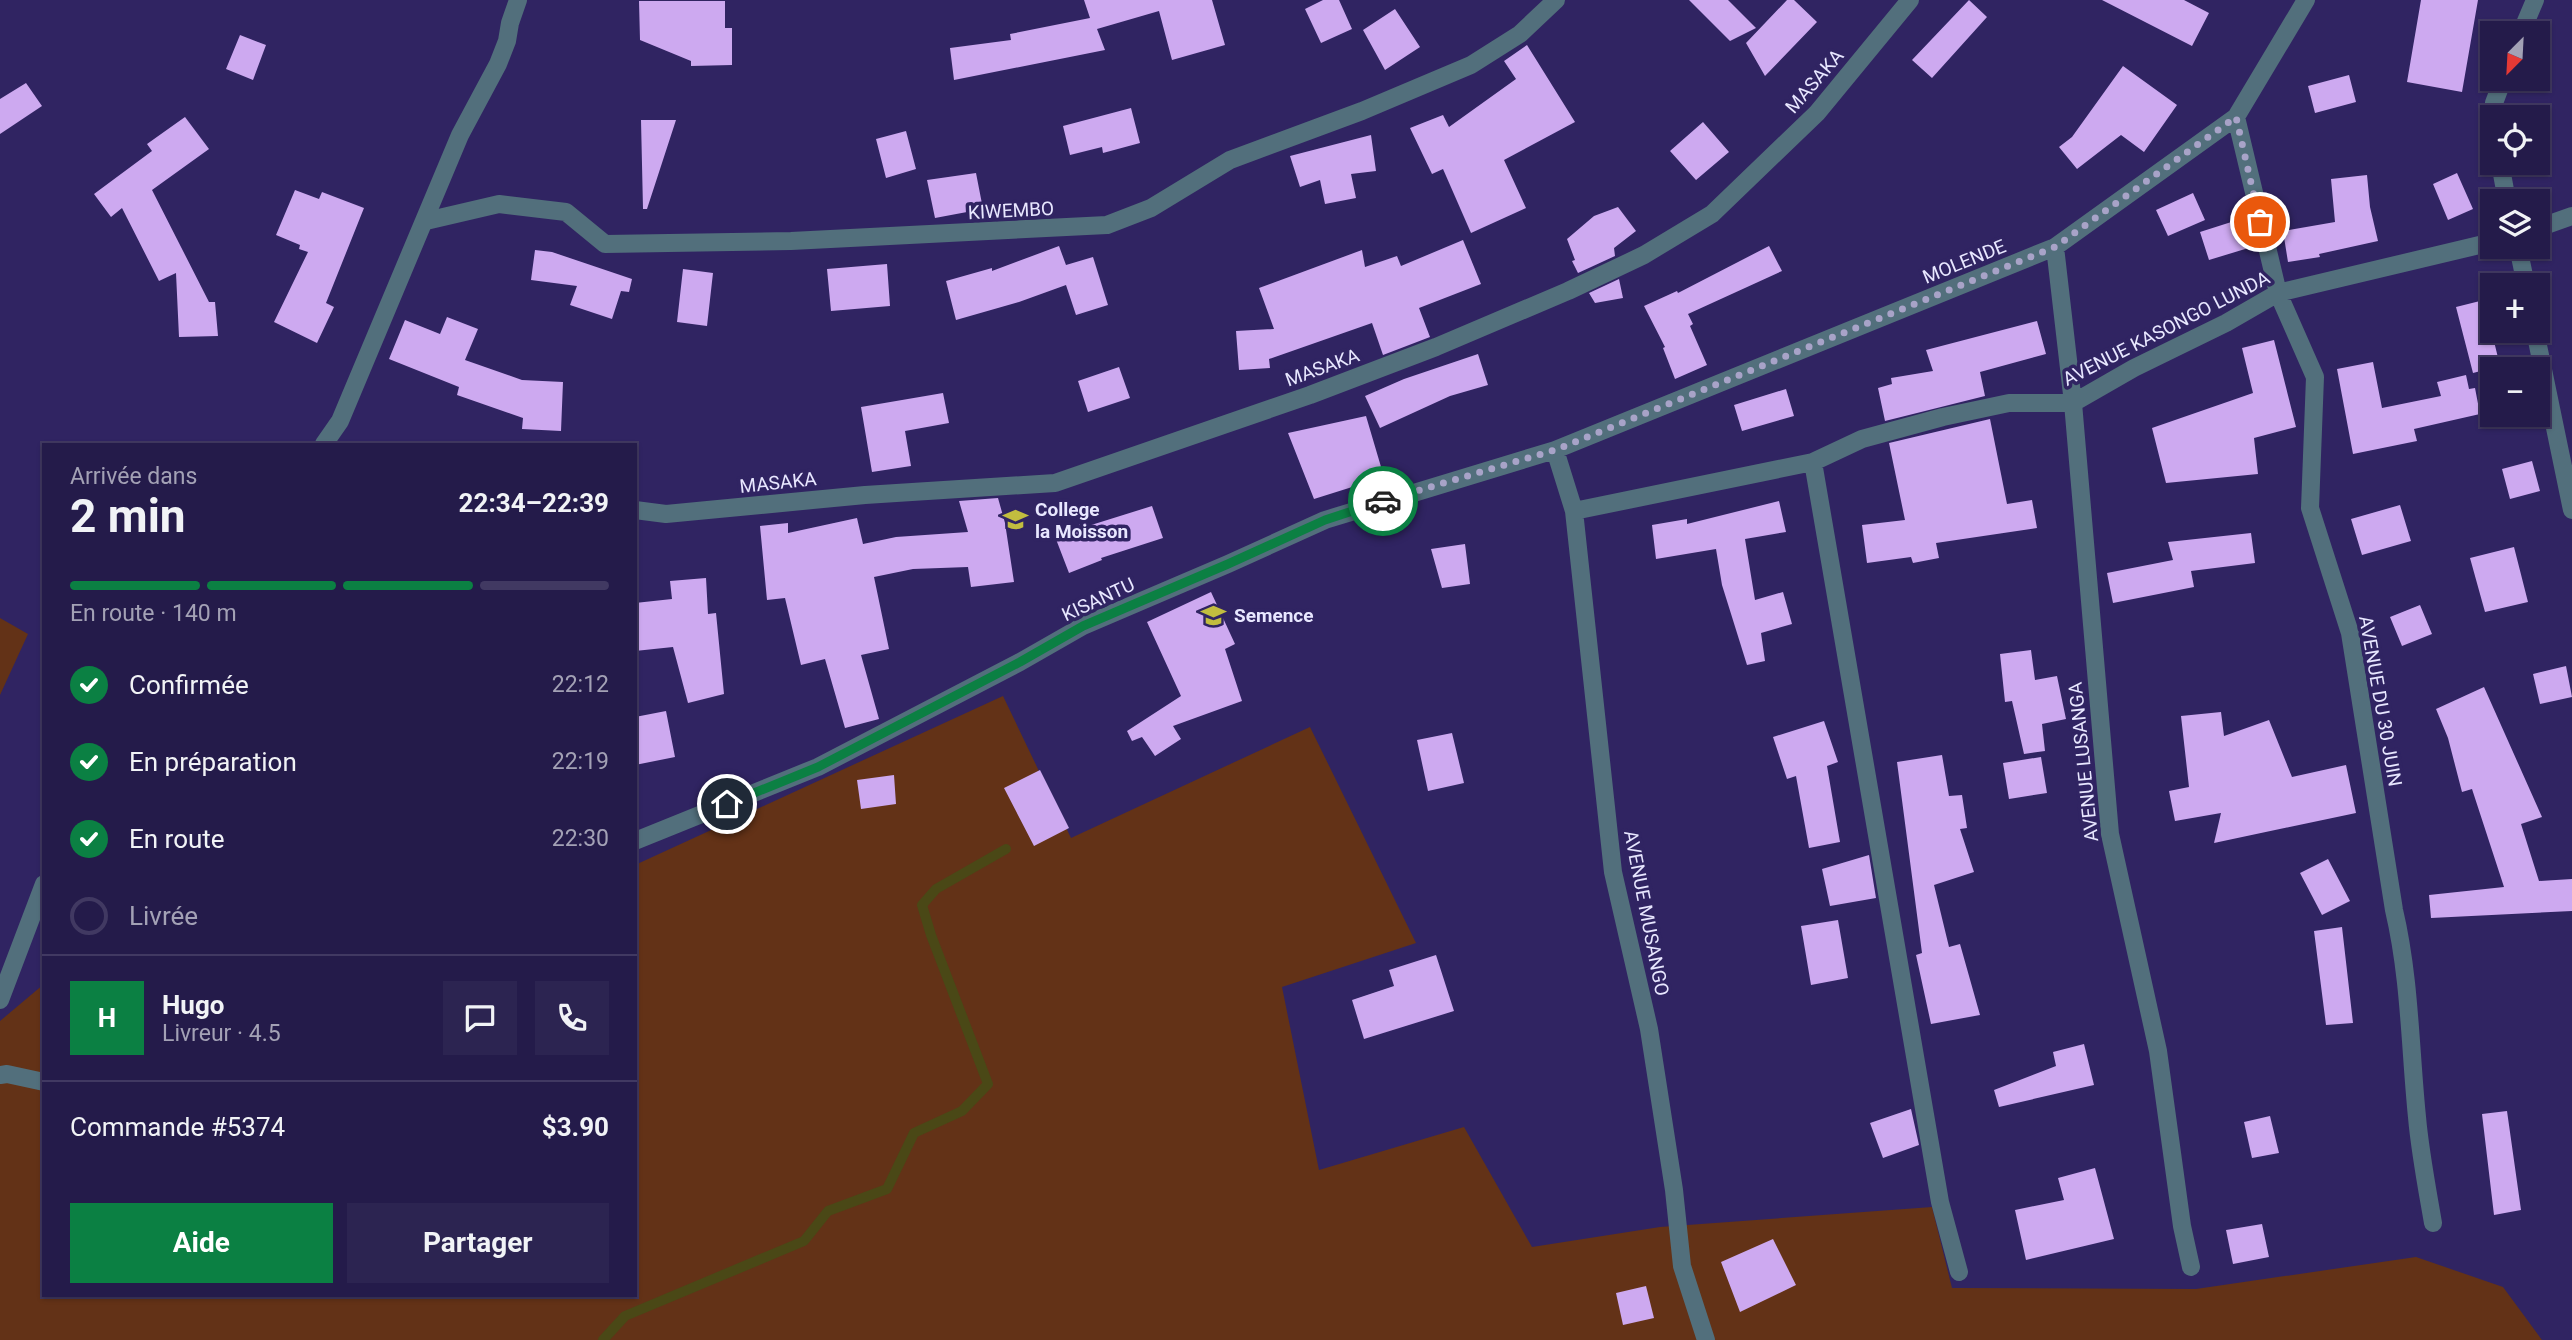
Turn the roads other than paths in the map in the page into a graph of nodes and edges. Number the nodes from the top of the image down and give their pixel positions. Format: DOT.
graph roads {
  1 [pos="518,0"];
  2 [pos="1556,0"];
  3 [pos="1910,0"];
  4 [pos="2306,0"];
  5 [pos="2535,0"];
  6 [pos="2526,21"];
  7 [pos="2236,117"];
  8 [pos="2572,216"];
  9 [pos="426,221"];
  10 [pos="2550,224"];
  11 [pos="2480,245"];
  12 [pos="2055,247"];
  13 [pos="2278,293"];
  14 [pos="2537,343"];
  15 [pos="2073,403"];
  16 [pos="325,443"];
  17 [pos="1555,450"];
  18 [pos="1813,462"];
  19 [pos="637,510"];
  20 [pos="2572,510"];
  21 [pos="1574,511"];
  22 [pos="637,840"];
  23 [pos="42,889"];
  24 [pos="0,1000"];
  25 [pos="0,1075"];
  26 [pos="42,1082"];
  27 [pos="2433,1223"];
  28 [pos="2191,1267"];
  29 [pos="1959,1272"];
  30 [pos="1706,1340"];
  1 -- 9 [label="street"];
  2 -- 9 [label="street, KIWEMBO"];
  3 -- 19 [label="street, MASAKA"];
  4 -- 7 [label="street, MOLENDE"];
  5 -- 6 [label="street"];
  7 -- 12 [label="street, MOLENDE"];
  7 -- 13 [label="street, AVENUE DU 30 JUIN"];
  8 -- 10 [label="street"];
  9 -- 16 [label="street"];
  11 -- 13 [label="street, AVENUE KASONGO LUNDA"];
  12 -- 15 [label="street, AVENUE LUSANGA"];
  12 -- 17 [label="street, MOLENDE"];
  13 -- 15 [label="street, AVENUE KASONGO LUNDA"];
  13 -- 27 [label="street, AVENUE DU 30 JUIN"];
  14 -- 20 [label="street"];
  15 -- 18 [label="street, AVENUE KASONGO LUNDA"];
  15 -- 28 [label="street, AVENUE LUSANGA"];
  17 -- 21 [label="street, AVENUE MUSANGO"];
  17 -- 22 [label="street, KISANTU"];
  18 -- 21 [label="street, AVENUE KASONGO LUNDA"];
  18 -- 29 [label="street"];
  21 -- 30 [label="street, AVENUE MUSANGO"];
  23 -- 24 [label="street"];
  25 -- 26 [label="street"];
}
